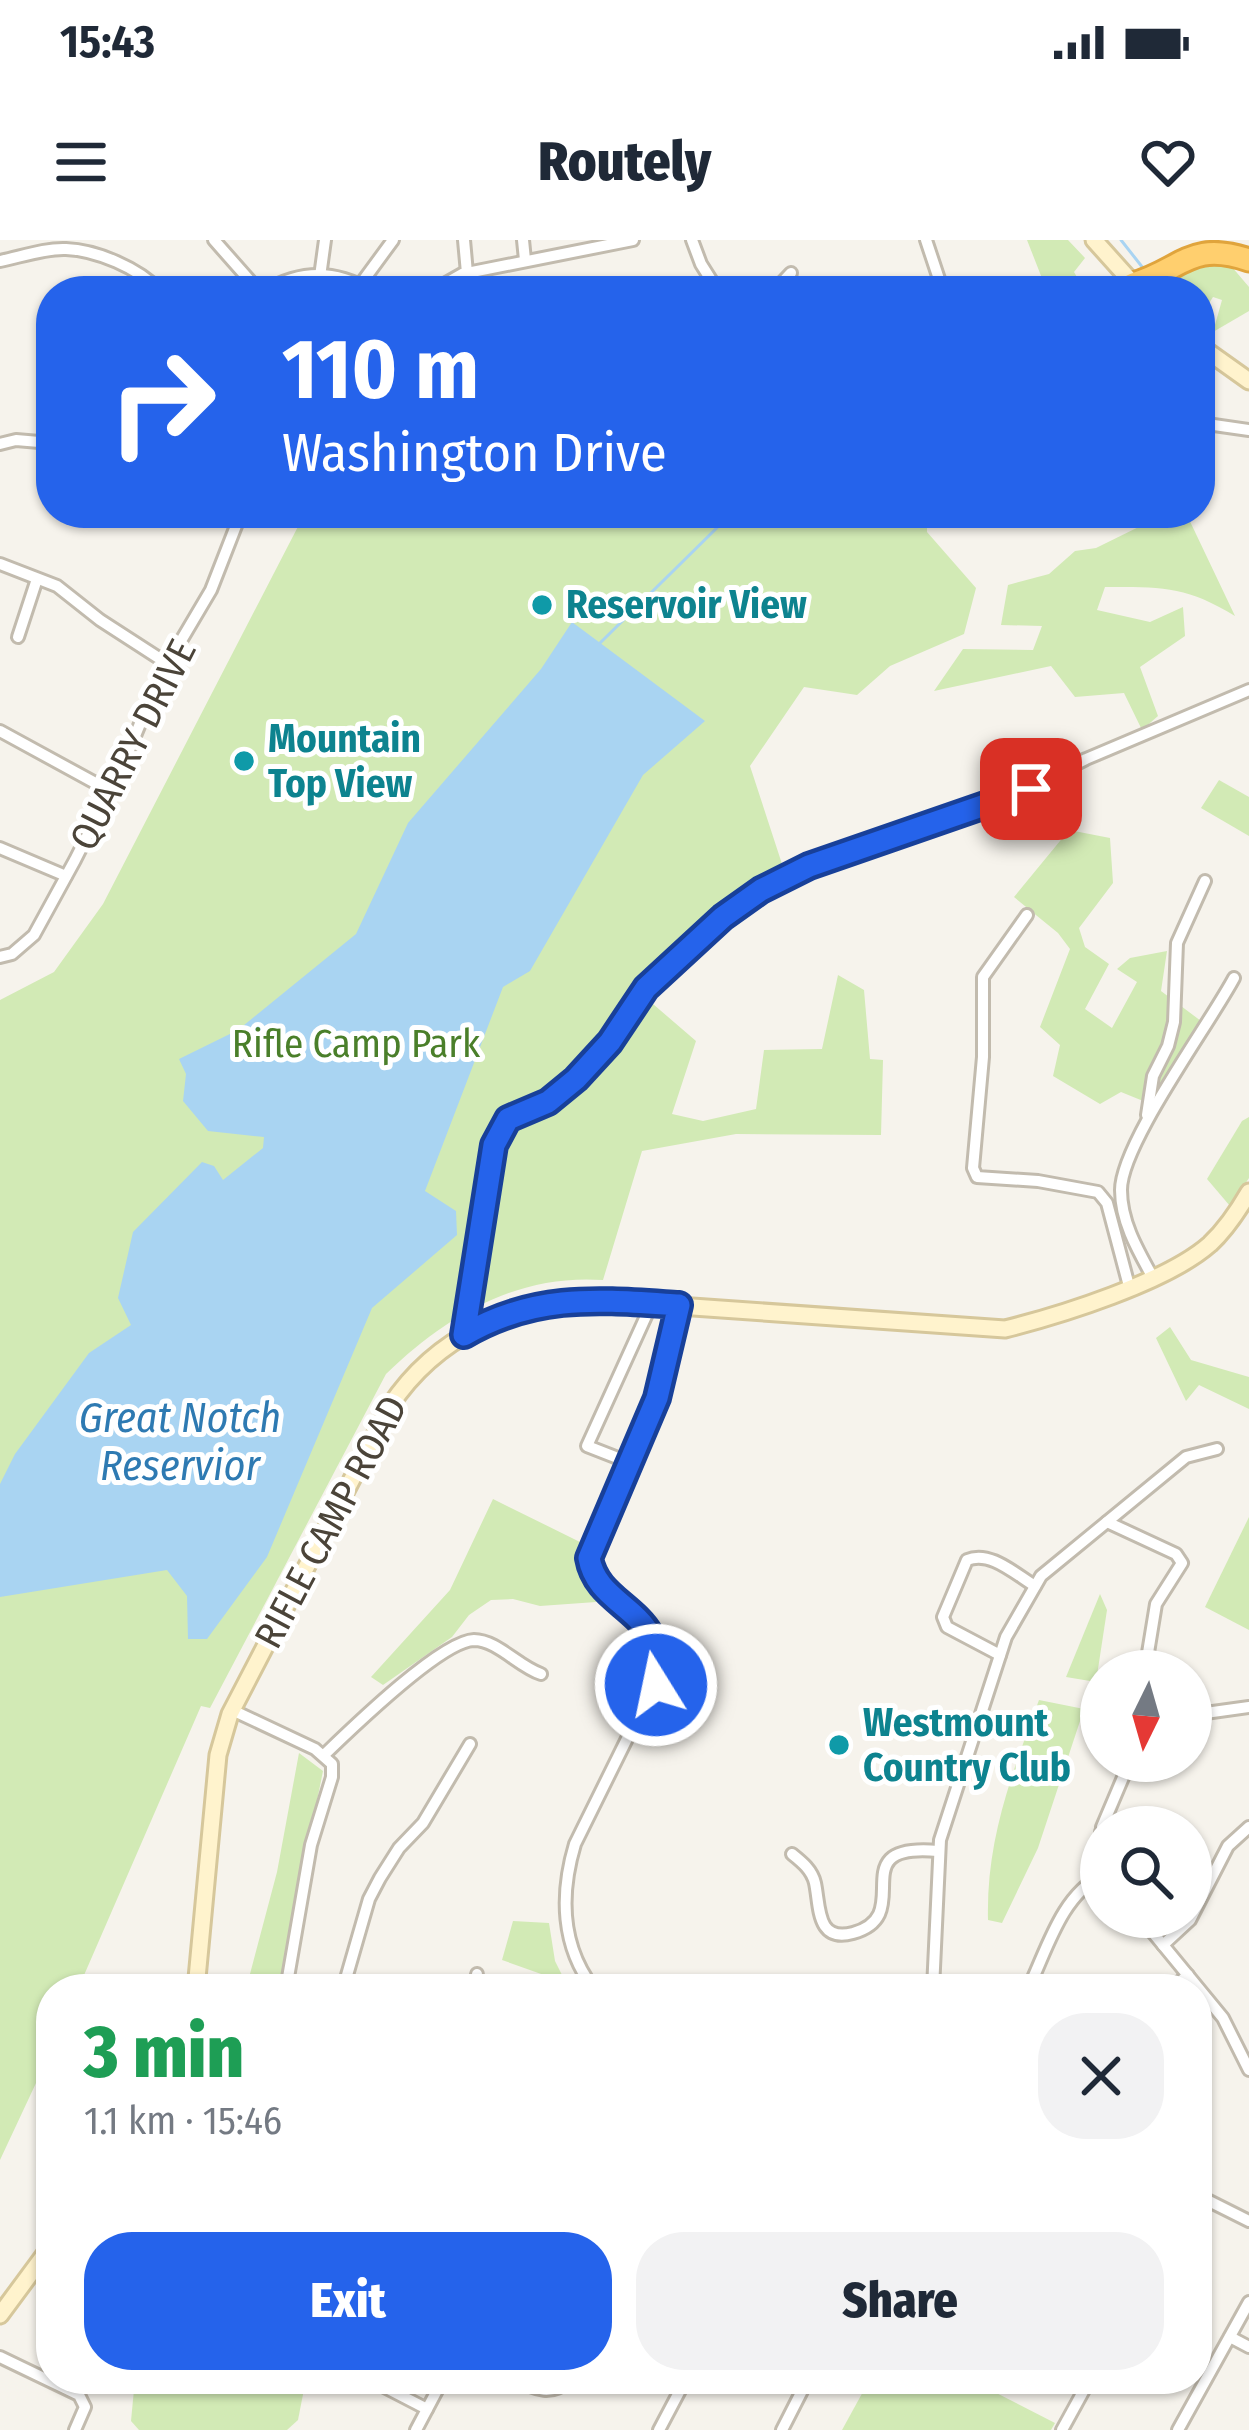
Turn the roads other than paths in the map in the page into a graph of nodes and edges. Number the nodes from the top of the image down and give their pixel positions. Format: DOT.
graph roads {
  1 [pos="214,240"];
  2 [pos="325,240"];
  3 [pos="393,240"];
  4 [pos="464,240"];
  5 [pos="524,240"];
  6 [pos="633,240"];
  7 [pos="692,240"];
  8 [pos="926,240"];
  9 [pos="1094,240"];
  10 [pos="1228,240"];
  11 [pos="586,244"];
  12 [pos="525,260"];
  13 [pos="1249,260"];
  14 [pos="0,261"];
  15 [pos="466,273"];
  16 [pos="791,273"];
  17 [pos="318,274"];
  18 [pos="139,276"];
  19 [pos="248,276"];
  20 [pos="302,276"];
  21 [pos="332,276"];
  22 [pos="372,276"];
  23 [pos="460,276"];
  24 [pos="709,276"];
  25 [pos="788,276"];
  26 [pos="938,276"];
  27 [pos="1126,276"];
  28 [pos="1166,276"];
  29 [pos="1215,357"];
  30 [pos="1249,381"];
  31 [pos="1215,425"];
  32 [pos="1249,430"];
  33 [pos="36,442"];
  34 [pos="0,444"];
  35 [pos="235,528"];
  36 [pos="0,564"];
  37 [pos="38,579"];
  38 [pos="19,637"];
  39 [pos="168,664"];
  40 [pos="1249,690"];
  41 [pos="0,731"];
  42 [pos="110,791"];
  43 [pos="0,848"];
  44 [pos="66,876"];
  45 [pos="1204,881"];
  46 [pos="1027,915"];
  47 [pos="0,957"];
  48 [pos="1234,978"];
  49 [pos="1146,1124"];
  50 [pos="1249,1192"];
  51 [pos="1121,1228"];
  52 [pos="1152,1276"];
  53 [pos="1129,1286"];
  54 [pos="652,1303"];
  55 [pos="679,1305"];
  56 [pos="464,1335"];
  57 [pos="1217,1449"];
  58 [pos="628,1462"];
  59 [pos="1107,1522"];
  60 [pos="1035,1586"];
  61 [pos="1148,1650"];
  62 [pos="1000,1655"];
  63 [pos="541,1674"];
  64 [pos="1249,1707"];
  65 [pos="232,1710"];
  66 [pos="1212,1712"];
  67 [pos="470,1744"];
  68 [pos="325,1755"];
  69 [pos="1249,1828"];
  70 [pos="938,1851"];
  71 [pos="792,1854"];
  72 [pos="1080,1889"];
  73 [pos="1157,1938"];
  74 [pos="1163,1945"];
  75 [pos="197,1974"];
  76 [pos="289,1974"];
  77 [pos="351,1974"];
  78 [pos="583,1974"];
  79 [pos="936,1974"];
  80 [pos="1035,1974"];
  81 [pos="1186,1974"];
  82 [pos="1212,2008"];
  83 [pos="1249,2033"];
  84 [pos="1236,2039"];
  85 [pos="1249,2070"];
  86 [pos="1212,2202"];
  87 [pos="1249,2221"];
  88 [pos="36,2266"];
  89 [pos="1249,2302"];
  90 [pos="0,2315"];
  91 [pos="1230,2337"];
  92 [pos="1249,2347"];
  93 [pos="0,2357"];
  94 [pos="1212,2370"];
  95 [pos="36,2374"];
  96 [pos="77,2394"];
  97 [pos="398,2394"];
  98 [pos="434,2394"];
  99 [pos="678,2394"];
  100 [pos="800,2394"];
  101 [pos="1082,2394"];
  102 [pos="1199,2394"];
  103 [pos="427,2409"];
  104 [pos="78,2425"];
  105 [pos="1180,2429"];
  106 [pos="416,2430"];
  107 [pos="659,2430"];
  108 [pos="782,2430"];
  109 [pos="1062,2430"];
  1 -- 19 [label="street"];
  2 -- 17 [label="street"];
  3 -- 22 [label="street"];
  4 -- 15 [label="street"];
  5 -- 12 [label="street"];
  6 -- 11 [label="street"];
  7 -- 24 [label="street"];
  8 -- 26 [label="street"];
  9 -- 27 [label="street"];
  10 -- 13 [label="highway"];
  11 -- 12 [label="street"];
  12 -- 15 [label="street"];
  13 -- 28 [label="highway"];
  14 -- 18 [label="street"];
  15 -- 23 [label="street"];
  16 -- 25 [label="street"];
  17 -- 20 [label="street"];
  17 -- 21 [label="street"];
  29 -- 30 [label="street"];
  31 -- 32 [label="street"];
  33 -- 34 [label="street"];
  35 -- 39 [label="street, QUARRY DRIVE"];
  36 -- 37 [label="street"];
  37 -- 38 [label="street"];
  37 -- 39 [label="street"];
  39 -- 42 [label="street, QUARRY DRIVE"];
  40 -- 56 [label="street"];
  41 -- 42 [label="street"];
  42 -- 44 [label="street, QUARRY DRIVE"];
  43 -- 44 [label="street"];
  44 -- 47 [label="street, QUARRY DRIVE"];
  45 -- 49 [label="street"];
  46 -- 51 [label="street"];
  48 -- 49 [label="street"];
  49 -- 51 [label="street"];
  50 -- 52 [label="street, RIFLE CAMP ROAD"];
  51 -- 52 [label="street"];
  51 -- 53 [label="street"];
  52 -- 53 [label="street, RIFLE CAMP ROAD"];
  53 -- 55 [label="street, RIFLE CAMP ROAD"];
  54 -- 55 [label="street, RIFLE CAMP ROAD"];
  54 -- 56 [label="street, RIFLE CAMP ROAD"];
  54 -- 58 [label="street"];
  55 -- 58 [label="street"];
  56 -- 65 [label="street, RIFLE CAMP ROAD"];
  57 -- 59 [label="street"];
  58 -- 78 [label="street"];
  59 -- 60 [label="street"];
  59 -- 61 [label="street"];
  60 -- 62 [label="street"];
  60 -- 62 [label="street"];
  62 -- 70 [label="street"];
  63 -- 68 [label="street"];
  64 -- 66 [label="street"];
  65 -- 68 [label="street"];
  65 -- 75 [label="street, RIFLE CAMP ROAD"];
  67 -- 77 [label="street"];
  68 -- 76 [label="street"];
  69 -- 74 [label="street"];
  70 -- 71 [label="street"];
  70 -- 79 [label="street"];
  72 -- 80 [label="street"];
  73 -- 74 [label="street"];
  74 -- 81 [label="street"];
  82 -- 84 [label="street"];
  83 -- 84 [label="street"];
  84 -- 85 [label="street"];
  86 -- 87 [label="street"];
  88 -- 90 [label="street"];
  89 -- 91 [label="street"];
  91 -- 92 [label="street"];
  91 -- 94 [label="street"];
  93 -- 95 [label="street"];
  96 -- 104 [label="street"];
  97 -- 103 [label="street"];
  98 -- 103 [label="street"];
  99 -- 107 [label="street"];
  100 -- 108 [label="street"];
  101 -- 109 [label="street"];
  102 -- 105 [label="street"];
  103 -- 106 [label="street"];
}
